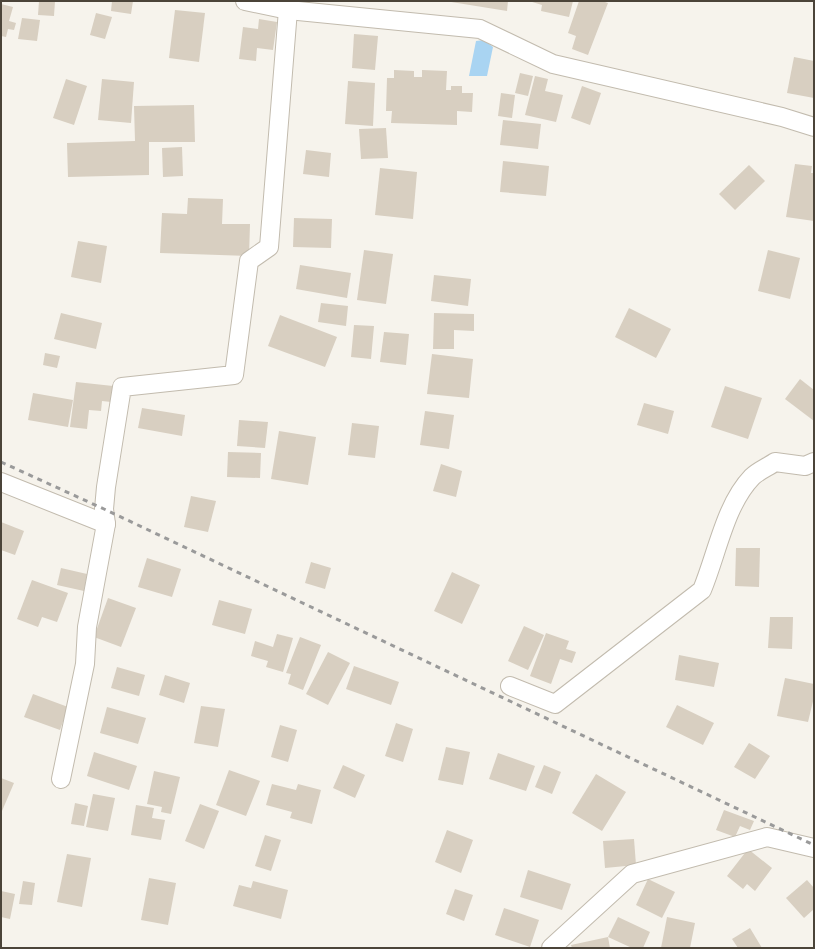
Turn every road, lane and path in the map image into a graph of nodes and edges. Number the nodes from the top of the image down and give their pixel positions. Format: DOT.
graph roads {
  1 [pos="245,1"];
  2 [pos="288,10"];
  3 [pos="814,127"];
  4 [pos="814,462"];
  5 [pos="1,482"];
  6 [pos="106,524"];
  7 [pos="510,686"];
  8 [pos="61,779"];
  9 [pos="814,848"];
  10 [pos="551,948"];
  1 -- 2 [label="street"];
  2 -- 3 [label="street"];
  2 -- 6 [label="street"];
  4 -- 7 [label="street"];
  5 -- 6 [label="street"];
  6 -- 8 [label="street"];
  9 -- 10 [label="street"];
}
